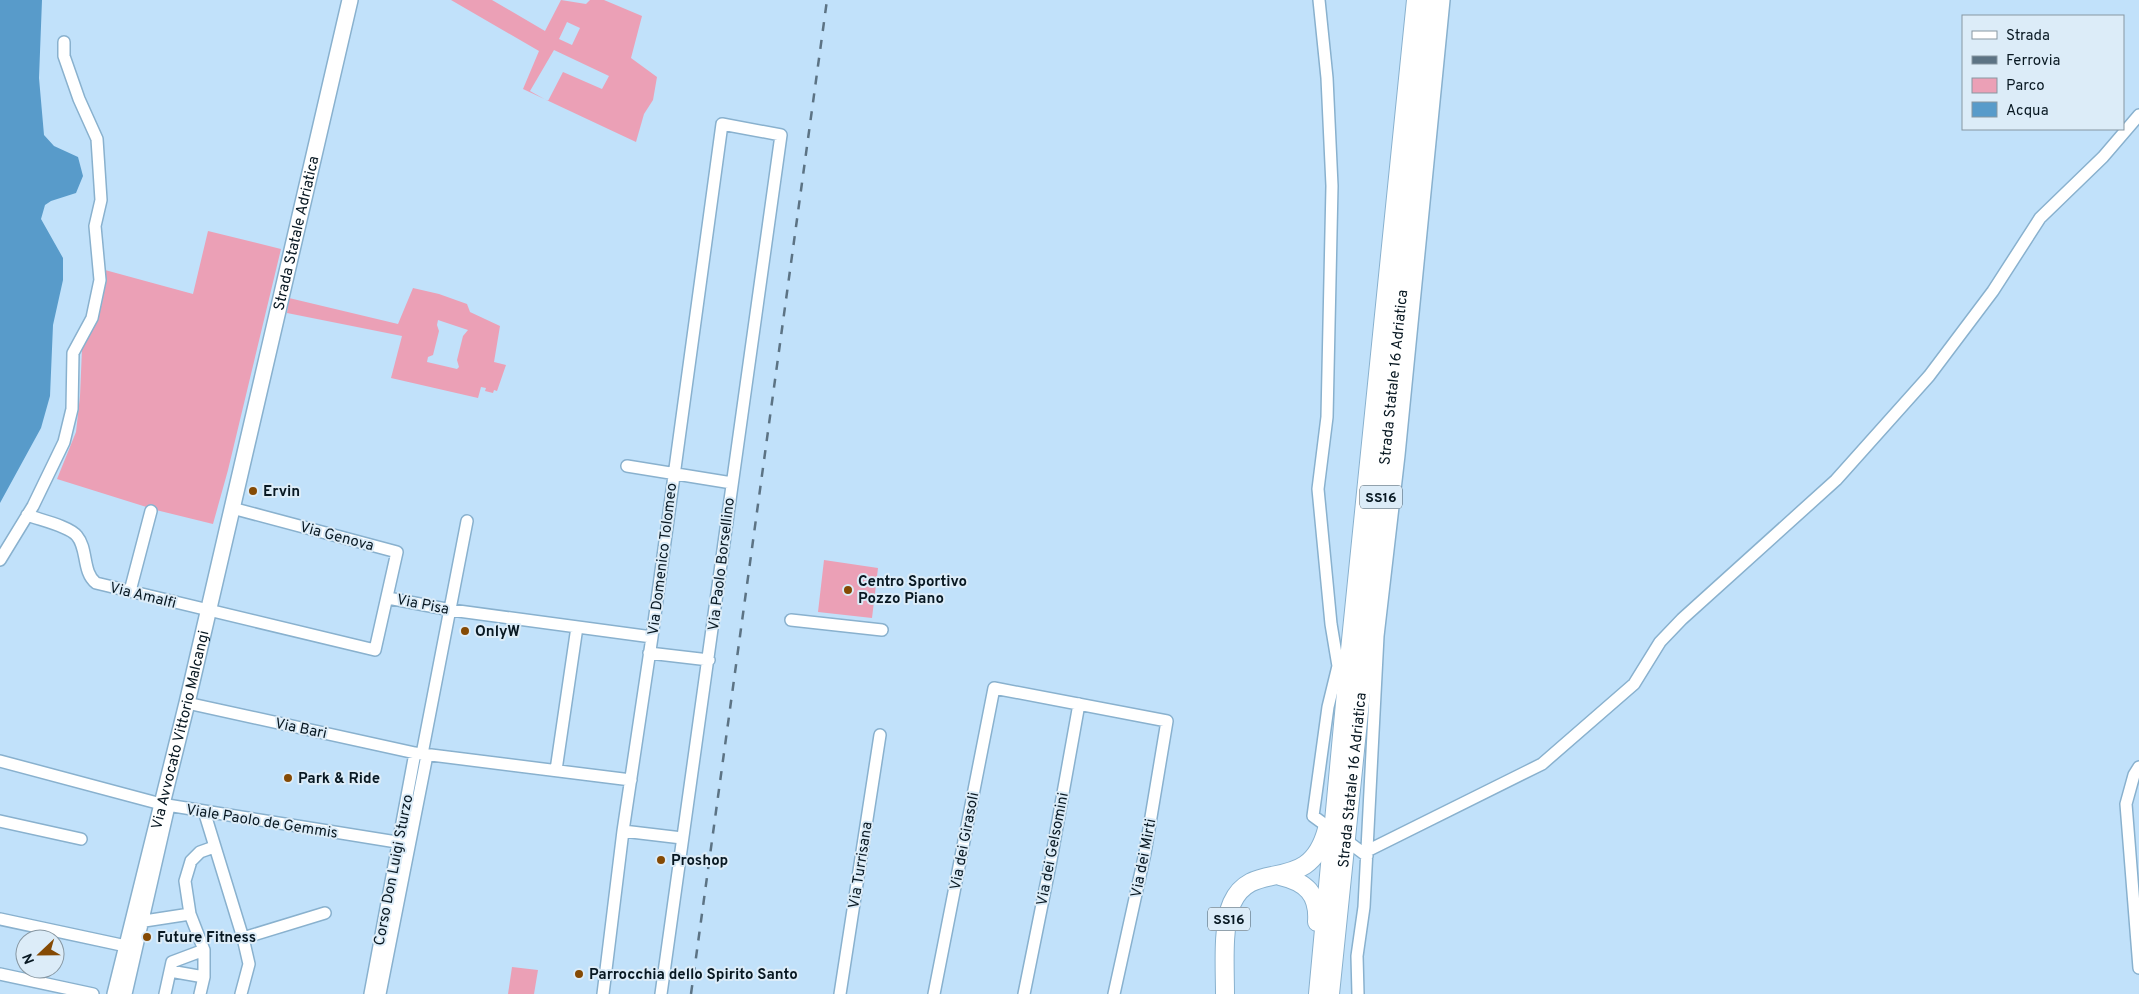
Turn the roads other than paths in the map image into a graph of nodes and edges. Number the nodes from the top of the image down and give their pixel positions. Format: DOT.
graph roads {
  1 [pos="350,0"];
  2 [pos="1320,0"];
  3 [pos="1416,0"];
  4 [pos="1432,0"];
  5 [pos="1444,0"];
  6 [pos="64,42"];
  7 [pos="2139,115"];
  8 [pos="722,124"];
  9 [pos="242,464"];
  10 [pos="627,466"];
  11 [pos="673,473"];
  12 [pos="732,483"];
  13 [pos="232,508"];
  14 [pos="30,510"];
  15 [pos="151,511"];
  16 [pos="467,521"];
  17 [pos="0,560"];
  18 [pos="130,591"];
  19 [pos="388,598"];
  20 [pos="208,607"];
  21 [pos="450,610"];
  22 [pos="791,620"];
  23 [pos="577,627"];
  24 [pos="882,630"];
  25 [pos="652,637"];
  26 [pos="649,653"];
  27 [pos="709,660"];
  28 [pos="187,703"];
  29 [pos="1079,704"];
  30 [pos="880,735"];
  31 [pos="422,754"];
  32 [pos="0,761"];
  33 [pos="2139,767"];
  34 [pos="556,770"];
  35 [pos="631,780"];
  36 [pos="1337,790"];
  37 [pos="165,805"];
  38 [pos="204,811"];
  39 [pos="0,820"];
  40 [pos="1324,824"];
  41 [pos="623,831"];
  42 [pos="682,838"];
  43 [pos="81,839"];
  44 [pos="404,843"];
  45 [pos="1351,844"];
  46 [pos="214,847"];
  47 [pos="1367,853"];
  48 [pos="1280,876"];
  49 [pos="325,913"];
  50 [pos="190,914"];
  51 [pos="0,919"];
  52 [pos="137,922"];
  53 [pos="243,938"];
  54 [pos="126,946"];
  55 [pos="204,950"];
  56 [pos="2139,968"];
  57 [pos="170,971"];
  58 [pos="0,974"];
  59 [pos="204,977"];
  60 [pos="93,994"];
  61 [pos="115,994"];
  62 [pos="126,994"];
  63 [pos="165,994"];
  64 [pos="200,994"];
  65 [pos="241,994"];
  66 [pos="370,994"];
  67 [pos="380,994"];
  68 [pos="602,994"];
  69 [pos="661,994"];
  70 [pos="840,994"];
  71 [pos="934,994"];
  72 [pos="1024,994"];
  73 [pos="1114,994"];
  74 [pos="1225,994"];
  75 [pos="1311,994"];
  76 [pos="1318,994"];
  77 [pos="1330,994"];
  78 [pos="1358,994"];
  1 -- 9 [label="main road, Strada Statale Adriatica"];
  2 -- 40 [label="street"];
  3 -- 36 [label="highway, Strada Statale 16 Adriatica / SS16"];
  4 -- 77 [label="highway, Strada Statale 16 Adriatica / SS16"];
  5 -- 47 [label="street"];
  6 -- 14 [label="street"];
  7 -- 47 [label="street"];
  8 -- 11 [label="street, Via Domenico Tolomeo"];
  8 -- 12 [label="street, Via Paolo Borsellino"];
  9 -- 13 [label="main road, Via Avvocato Vittorio Malcangi"];
  10 -- 11 [label="street"];
  11 -- 12 [label="street"];
  11 -- 25 [label="street, Via Domenico Tolomeo"];
  12 -- 27 [label="street, Via Paolo Borsellino"];
  13 -- 19 [label="street, Via Genova"];
  13 -- 20 [label="main road, Via Avvocato Vittorio Malcangi"];
  14 -- 17 [label="street"];
  14 -- 18 [label="street, Via Amalfi"];
  15 -- 18 [label="street"];
  16 -- 21 [label="street, Corso Don Luigi Sturzo"];
  18 -- 20 [label="street, Via Amalfi"];
  19 -- 20 [label="street, Via Pisa"];
  19 -- 21 [label="street, Via Pisa"];
  20 -- 28 [label="main road, Via Avvocato Vittorio Malcangi"];
  21 -- 23 [label="street, Via Pisa"];
  21 -- 31 [label="street, Corso Don Luigi Sturzo"];
  22 -- 24 [label="street"];
  23 -- 25 [label="street, Via Pisa"];
  23 -- 34 [label="street"];
  25 -- 26 [label="street, Via Domenico Tolomeo"];
  26 -- 27 [label="street"];
  26 -- 35 [label="street, Via Domenico Tolomeo"];
  27 -- 42 [label="street, Via Paolo Borsellino"];
  28 -- 31 [label="street, Via Bari"];
  28 -- 37 [label="main road, Via Avvocato Vittorio Malcangi"];
  29 -- 71 [label="street, Via dei Girasoli"];
  29 -- 72 [label="street, Via dei Gelsomini"];
  29 -- 73 [label="street, Via dei Mirti"];
  30 -- 70 [label="street, Via Turrisana"];
  31 -- 34 [label="street, Via Bari"];
  31 -- 44 [label="street, Corso Don Luigi Sturzo"];
  32 -- 37 [label="street, Viale Paolo de Gemmis"];
  33 -- 56 [label="street"];
  34 -- 35 [label="street, Via Bari"];
  35 -- 41 [label="street, Via Domenico Tolomeo"];
  36 -- 48 [label="highway, SS16"];
  36 -- 76 [label="highway, Strada Statale 16 Adriatica / SS16"];
  37 -- 38 [label="street, Viale Paolo de Gemmis"];
  37 -- 52 [label="main road, Via Avvocato Vittorio Malcangi"];
  38 -- 44 [label="street, Viale Paolo de Gemmis"];
  38 -- 46 [label="street"];
  39 -- 43 [label="street"];
  41 -- 42 [label="street"];
  41 -- 68 [label="street, Via Domenico Tolomeo"];
  42 -- 69 [label="street, Via Paolo Borsellino"];
  44 -- 66 [label="street, Corso Don Luigi Sturzo"];
  44 -- 67 [label="street, Corso Don Luigi Sturzo"];
  45 -- 47 [label="street"];
  46 -- 50 [label="street"];
  46 -- 53 [label="street"];
  47 -- 78 [label="street"];
  48 -- 74 [label="highway, SS16"];
  48 -- 75 [label="highway, SS16"];
  49 -- 53 [label="street"];
  50 -- 52 [label="street"];
  50 -- 55 [label="street"];
  51 -- 54 [label="street"];
  52 -- 54 [label="main road, Via Avvocato Vittorio Malcangi"];
  52 -- 62 [label="street, Via Avvocato Vittorio Malcangi"];
  53 -- 65 [label="street"];
  54 -- 61 [label="main road, Via Avvocato Vittorio Malcangi"];
  55 -- 57 [label="street"];
  55 -- 59 [label="street"];
  57 -- 59 [label="street"];
  57 -- 63 [label="street"];
  58 -- 60 [label="street"];
  59 -- 64 [label="street"];
}
